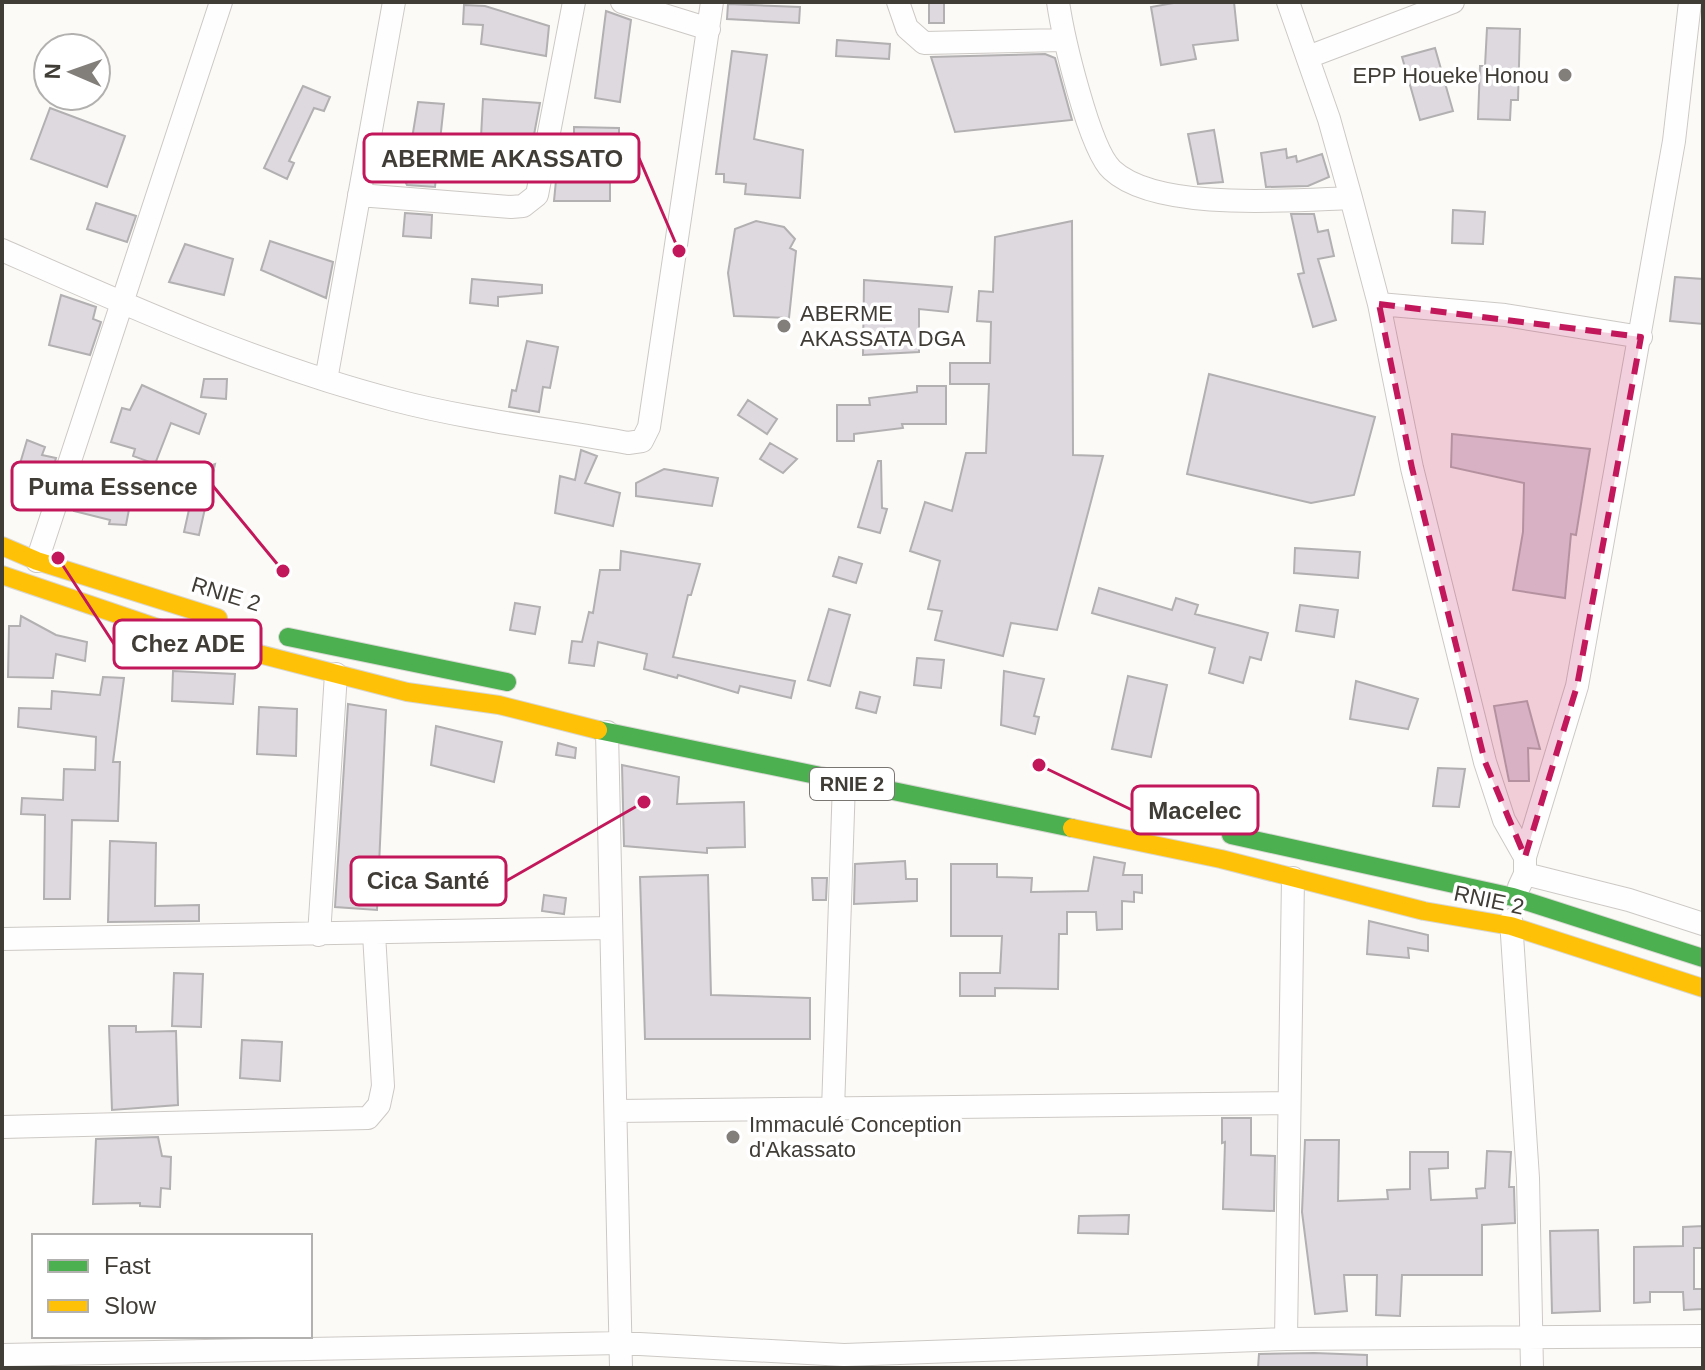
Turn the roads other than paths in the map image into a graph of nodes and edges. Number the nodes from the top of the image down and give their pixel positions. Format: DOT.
graph roads {
  1 [pos="221,2"];
  2 [pos="394,2"];
  3 [pos="574,2"];
  4 [pos="622,2"];
  5 [pos="712,2"];
  6 [pos="898,2"];
  7 [pos="1058,2"];
  8 [pos="1288,2"];
  9 [pos="1453,2"];
  10 [pos="1690,2"];
  11 [pos="709,29"];
  12 [pos="1064,40"];
  13 [pos="1308,57"];
  14 [pos="359,195"];
  15 [pos="1351,198"];
  16 [pos="2,250"];
  17 [pos="124,304"];
  18 [pos="1379,304"];
  19 [pos="1641,337"];
  20 [pos="326,380"];
  21 [pos="2,546"];
  22 [pos="37,561"];
  23 [pos="2,575"];
  24 [pos="236,623"];
  25 [pos="275,633"];
  26 [pos="336,674"];
  27 [pos="533,688"];
  28 [pos="607,732"];
  29 [pos="844,782"];
  30 [pos="1211,831"];
  31 [pos="1525,866"];
  32 [pos="1293,878"];
  33 [pos="1513,897"];
  34 [pos="1703,924"];
  35 [pos="1511,926"];
  36 [pos="611,928"];
  37 [pos="374,934"];
  38 [pos="319,935"];
  39 [pos="2,939"];
  40 [pos="1703,958"];
  41 [pos="1703,988"];
  42 [pos="1288,1103"];
  43 [pos="833,1110"];
  44 [pos="616,1111"];
  45 [pos="2,1127"];
  46 [pos="1533,1335"];
  47 [pos="1703,1336"];
  48 [pos="1286,1339"];
  49 [pos="621,1343"];
  50 [pos="2,1355"];
  51 [pos="844,1361"];
  52 [pos="621,1368"];
  53 [pos="1532,1368"];
  1 -- 17 [label="street"];
  2 -- 14 [label="street"];
  3 -- 14 [label="street"];
  4 -- 11 [label="street"];
  5 -- 11 [label="street"];
  6 -- 12 [label="street"];
  7 -- 12 [label="street"];
  8 -- 13 [label="street"];
  9 -- 13 [label="street"];
  10 -- 19 [label="street"];
  11 -- 20 [label="street"];
  12 -- 15 [label="street"];
  13 -- 15 [label="street"];
  14 -- 20 [label="street"];
  15 -- 18 [label="street"];
  16 -- 17 [label="street"];
  17 -- 20 [label="street"];
  17 -- 22 [label="street"];
  18 -- 19 [label="street"];
  18 -- 31 [label="street"];
  19 -- 31 [label="street"];
  21 -- 22 [label="highway, RNIE 2 / RNIE 2"];
  22 -- 24 [label="highway, RNIE 2 / RNIE 2"];
  23 -- 26 [label="highway, RNIE 2 / RNIE 2"];
  25 -- 27 [label="highway, RNIE 2 / RNIE 2"];
  26 -- 28 [label="highway, RNIE 2 / RNIE 2"];
  26 -- 38 [label="street"];
  28 -- 29 [label="highway, RNIE 2 / RNIE 2"];
  28 -- 36 [label="street"];
  29 -- 32 [label="highway, RNIE 2 / RNIE 2"];
  29 -- 43 [label="street"];
  30 -- 33 [label="highway, RNIE 2 / RNIE 2"];
  31 -- 33 [label="street"];
  31 -- 34 [label="street"];
  32 -- 35 [label="highway, RNIE 2 / RNIE 2"];
  32 -- 42 [label="street"];
  33 -- 35 [label="street"];
  33 -- 40 [label="highway, RNIE 2 / RNIE 2"];
  35 -- 41 [label="highway, RNIE 2 / RNIE 2"];
  35 -- 46 [label="street"];
  36 -- 37 [label="street"];
  36 -- 44 [label="street"];
  37 -- 38 [label="street"];
  37 -- 45 [label="street"];
  38 -- 39 [label="street"];
  42 -- 43 [label="street"];
  42 -- 48 [label="street"];
  43 -- 44 [label="street"];
  44 -- 49 [label="street"];
  46 -- 47 [label="street"];
  46 -- 48 [label="street"];
  46 -- 53 [label="street"];
  48 -- 51 [label="street"];
  49 -- 50 [label="street"];
  49 -- 51 [label="street"];
  49 -- 52 [label="street"];
}
